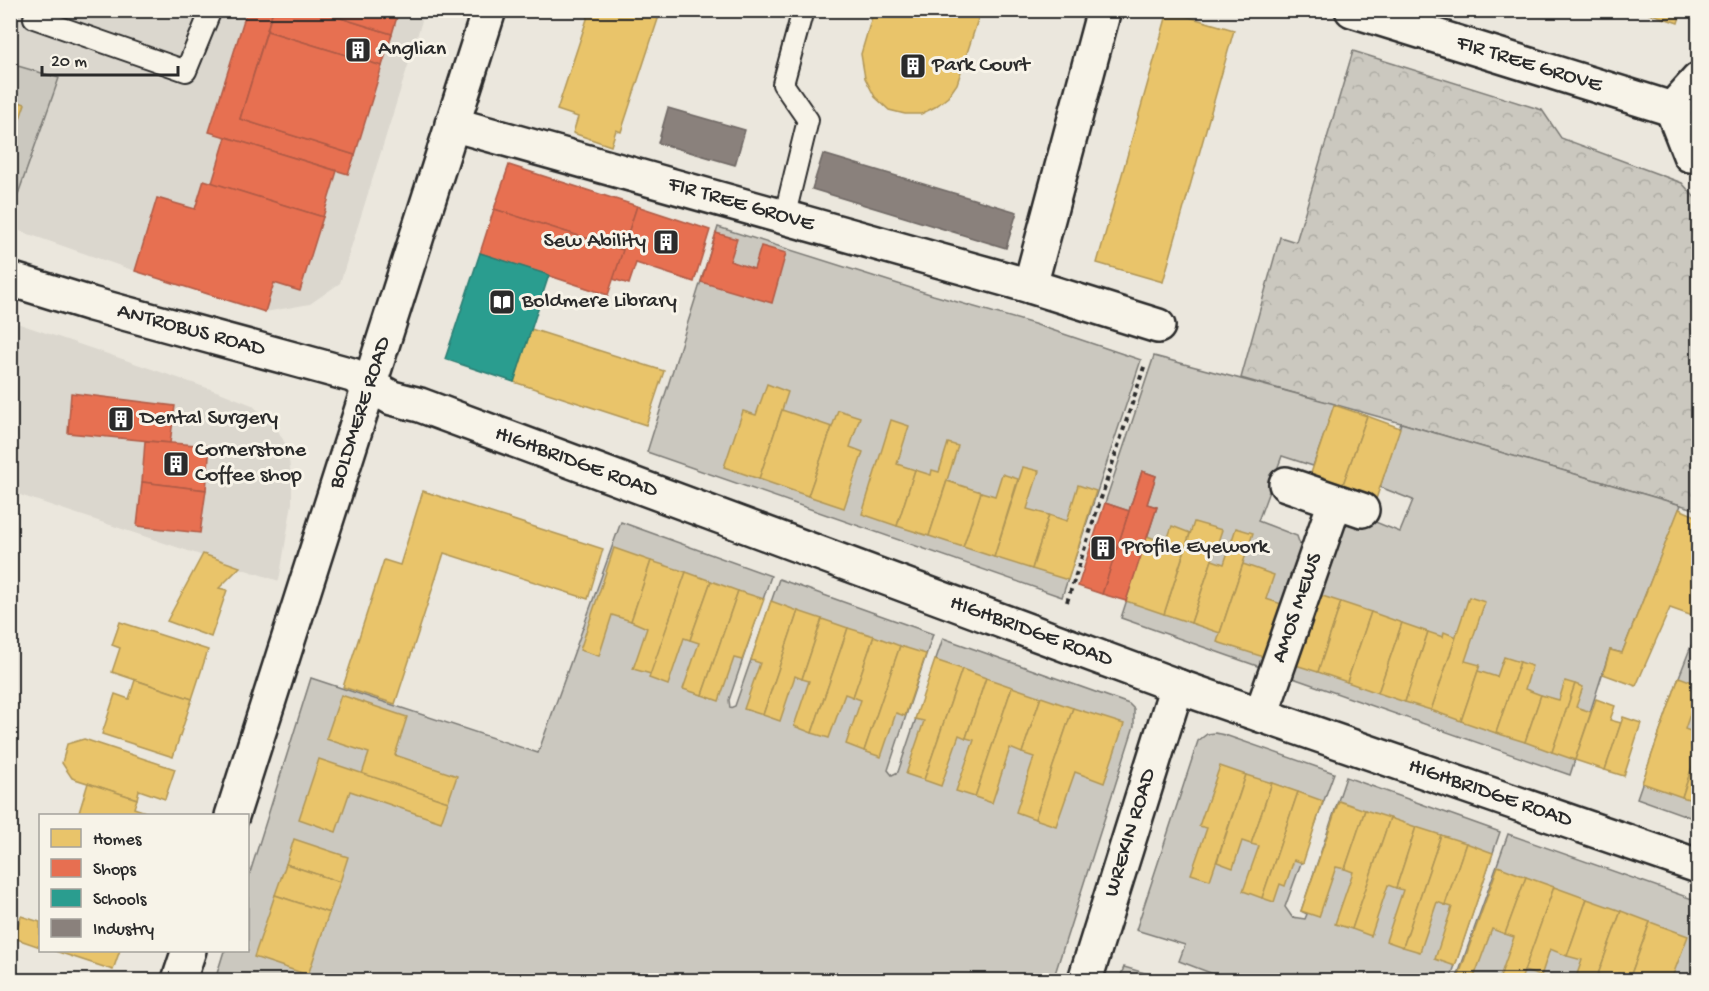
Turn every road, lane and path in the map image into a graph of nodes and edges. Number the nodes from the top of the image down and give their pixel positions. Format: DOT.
graph roads {
  1 [pos="211,10"];
  2 [pos="489,10"];
  3 [pos="804,10"];
  4 [pos="1104,10"];
  5 [pos="1352,10"];
  6 [pos="34,18"];
  7 [pos="1698,80"];
  8 [pos="1672,109"];
  9 [pos="452,124"];
  10 [pos="1690,155"];
  11 [pos="784,218"];
  12 [pos="10,279"];
  13 [pos="1030,286"];
  14 [pos="1158,326"];
  15 [pos="370,384"];
  16 [pos="1286,484"];
  17 [pos="1054,641"];
  18 [pos="1177,686"];
  19 [pos="1261,715"];
  20 [pos="233,814"];
  21 [pos="1698,866"];
  22 [pos="189,952"];
  23 [pos="179,981"];
  24 [pos="1085,981"];
  1 -- 6 [label="lane"];
  2 -- 9 [label="street, BOLDMERE ROAD"];
  3 -- 11 [label="lane"];
  4 -- 13 [label="street"];
  5 -- 8 [label="street, FIR TREE GROVE"];
  7 -- 8 [label="street"];
  8 -- 10 [label="street"];
  9 -- 11 [label="street, FIR TREE GROVE"];
  9 -- 15 [label="street, BOLDMERE ROAD"];
  11 -- 13 [label="street, FIR TREE GROVE"];
  12 -- 15 [label="street, ANTROBUS ROAD"];
  13 -- 14 [label="street, FIR TREE GROVE"];
  14 -- 17 [label="path"];
  15 -- 17 [label="street, HIGHBRIDGE ROAD"];
  15 -- 20 [label="street, BOLDMERE ROAD"];
  16 -- 19 [label="street, AMOS MEWS"];
  17 -- 18 [label="street, HIGHBRIDGE ROAD"];
  18 -- 19 [label="street, HIGHBRIDGE ROAD"];
  18 -- 24 [label="street, WREKIN ROAD"];
  19 -- 21 [label="street, HIGHBRIDGE ROAD"];
  22 -- 23 [label="street"];
}
